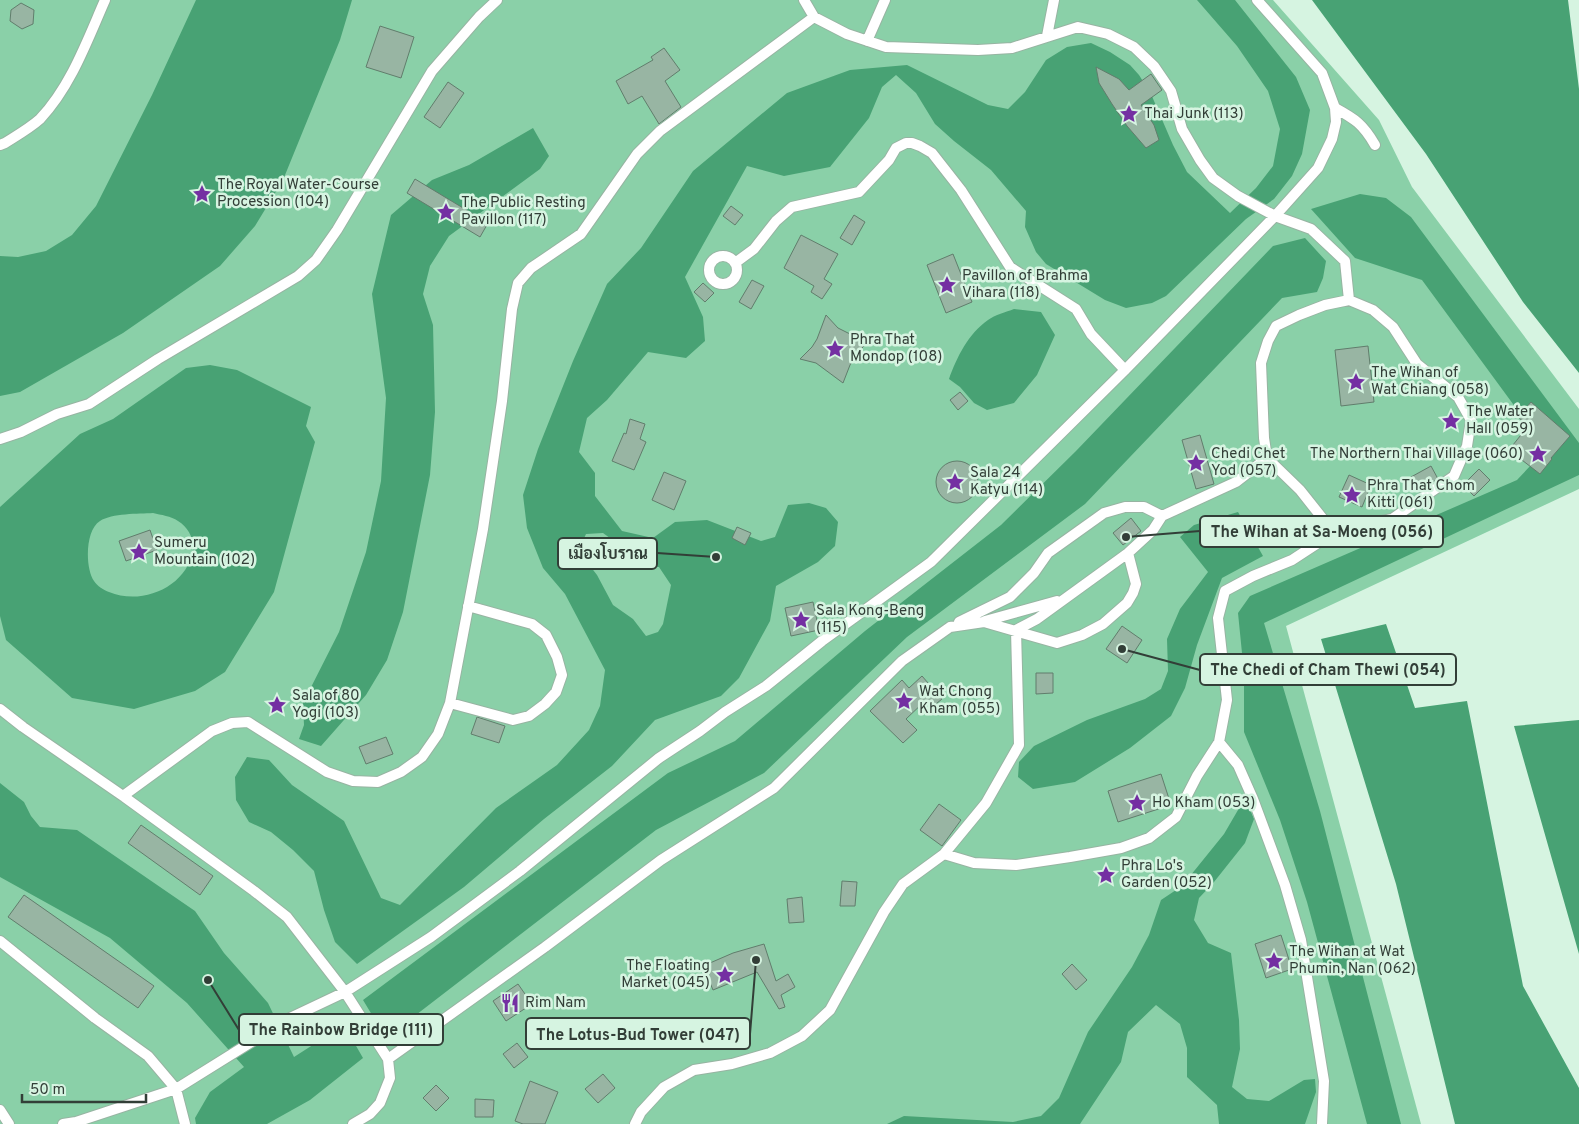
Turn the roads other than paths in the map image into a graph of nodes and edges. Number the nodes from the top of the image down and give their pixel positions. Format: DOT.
graph roads {
  1 [pos="105,0"];
  2 [pos="497,0"];
  3 [pos="804,0"];
  4 [pos="885,0"];
  5 [pos="1054,0"];
  6 [pos="1258,0"];
  7 [pos="814,17"];
  8 [pos="1047,36"];
  9 [pos="867,41"];
  10 [pos="1335,108"];
  11 [pos="1375,144"];
  12 [pos="0,145"];
  13 [pos="1275,216"];
  14 [pos="735,263"];
  15 [pos="1349,300"];
  16 [pos="1125,370"];
  17 [pos="0,439"];
  18 [pos="1267,458"];
  19 [pos="1162,516"];
  20 [pos="1327,524"];
  21 [pos="1128,553"];
  22 [pos="1065,599"];
  23 [pos="468,606"];
  24 [pos="984,622"];
  25 [pos="950,627"];
  26 [pos="1016,630"];
  27 [pos="450,703"];
  28 [pos="0,709"];
  29 [pos="1219,742"];
  30 [pos="123,796"];
  31 [pos="944,854"];
  32 [pos="0,941"];
  33 [pos="345,992"];
  34 [pos="388,1059"];
  35 [pos="176,1089"];
  36 [pos="0,1110"];
  37 [pos="9,1124"];
  38 [pos="63,1124"];
  39 [pos="185,1124"];
  40 [pos="354,1124"];
  41 [pos="635,1124"];
  42 [pos="1322,1124"];
  1 -- 12 [label="lane"];
  2 -- 17 [label="lane"];
  3 -- 7 [label="lane"];
  4 -- 9 [label="lane"];
  5 -- 8 [label="lane"];
  6 -- 10 [label="lane"];
  7 -- 9 [label="lane"];
  7 -- 23 [label="lane"];
  8 -- 9 [label="lane"];
  8 -- 13 [label="lane"];
  10 -- 11 [label="lane"];
  10 -- 13 [label="lane"];
  13 -- 15 [label="lane"];
  13 -- 16 [label="lane"];
  14 -- 16 [label="lane"];
  15 -- 18 [label="lane"];
  15 -- 20 [label="lane"];
  16 -- 33 [label="lane"];
  18 -- 19 [label="lane"];
  18 -- 20 [label="lane"];
  19 -- 21 [label="lane"];
  19 -- 25 [label="lane"];
  20 -- 29 [label="lane"];
  21 -- 22 [label="lane"];
  21 -- 26 [label="lane"];
  22 -- 24 [label="lane"];
  22 -- 26 [label="lane"];
  23 -- 27 [label="lane"];
  23 -- 27 [label="lane"];
  24 -- 25 [label="lane"];
  24 -- 26 [label="lane"];
  25 -- 34 [label="lane"];
  26 -- 31 [label="lane"];
  27 -- 30 [label="lane"];
  28 -- 30 [label="lane"];
  29 -- 31 [label="lane"];
  29 -- 42 [label="lane"];
  30 -- 33 [label="lane"];
  31 -- 41 [label="lane"];
  32 -- 35 [label="lane"];
  33 -- 34 [label="lane"];
  33 -- 35 [label="lane"];
  34 -- 40 [label="lane"];
  35 -- 38 [label="lane"];
  35 -- 39 [label="lane"];
  36 -- 37 [label="lane"];
}
